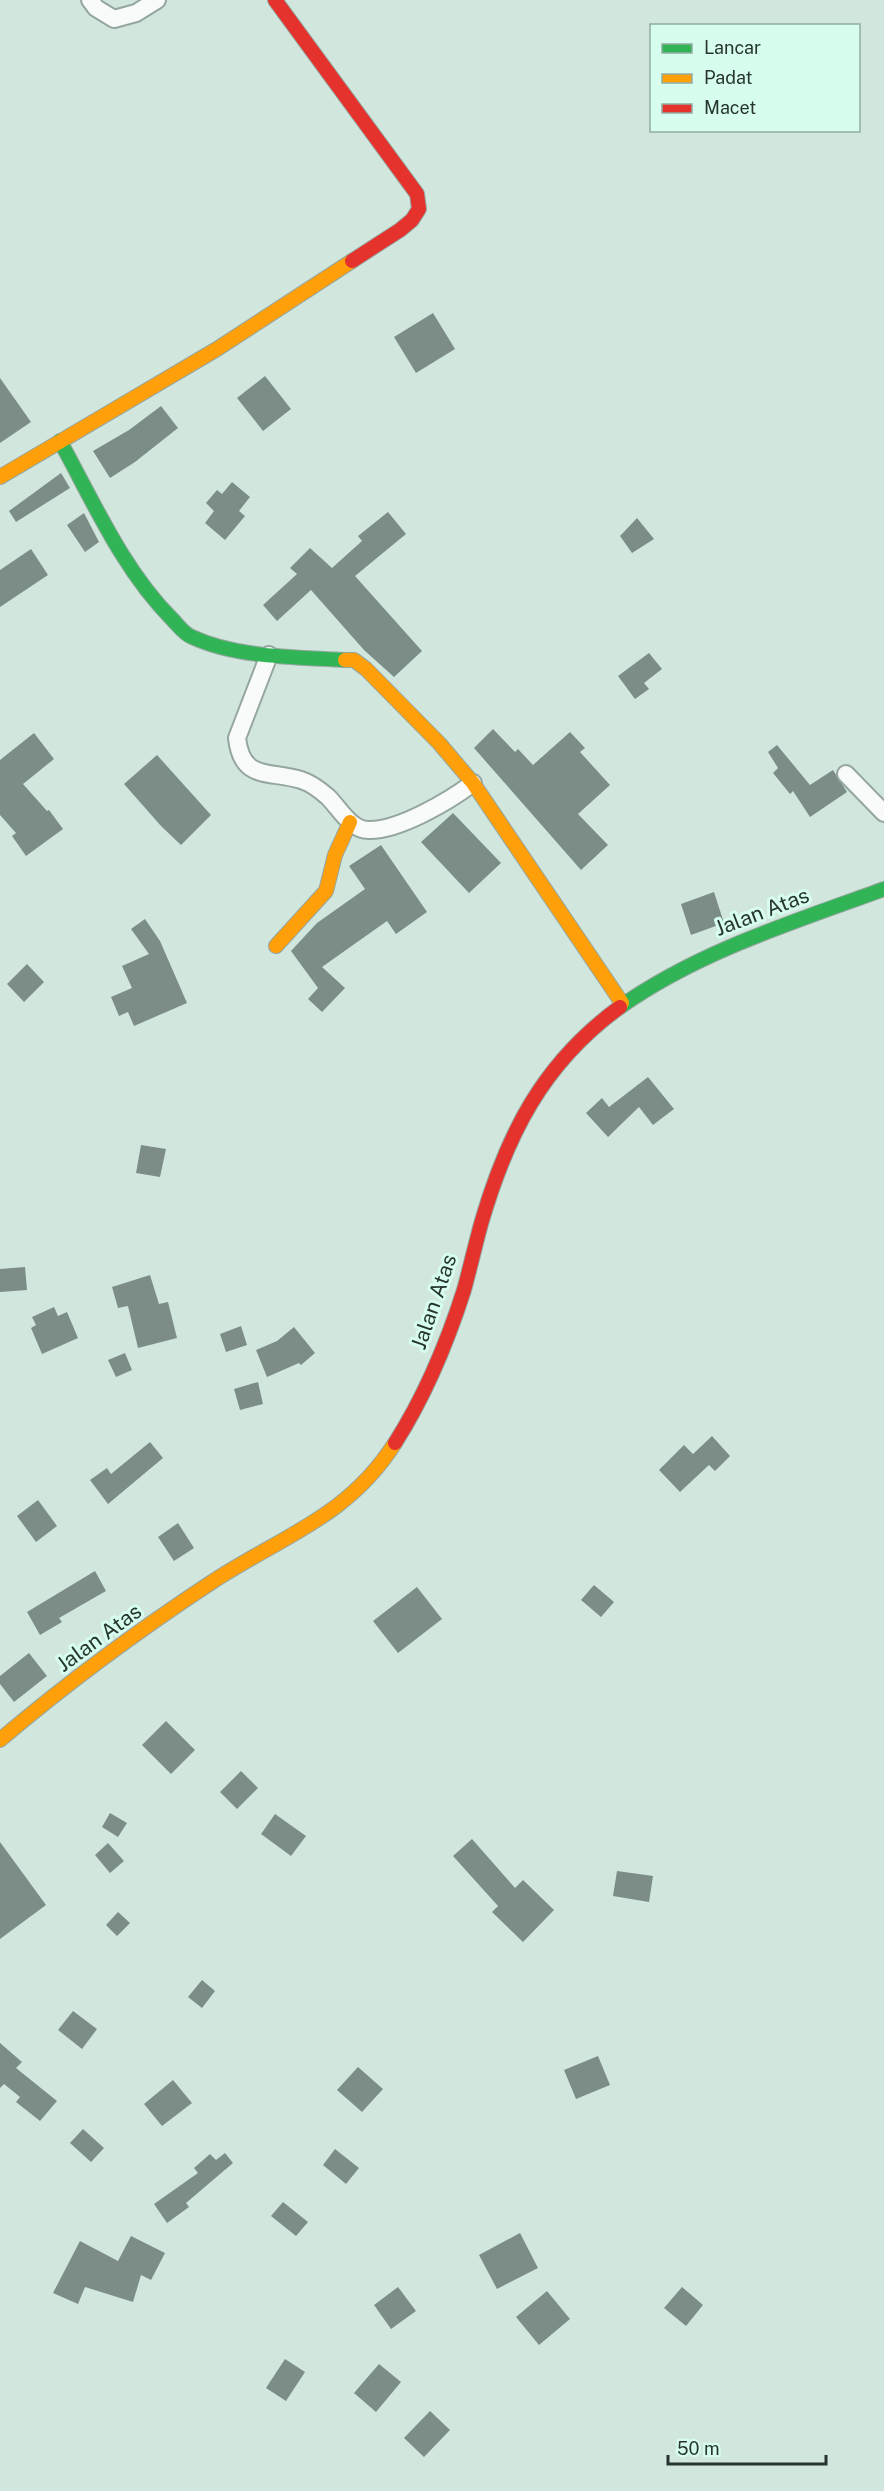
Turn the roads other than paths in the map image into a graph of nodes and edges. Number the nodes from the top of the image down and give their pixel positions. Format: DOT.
graph roads {
  1 [pos="90,0"];
  2 [pos="157,0"];
  3 [pos="275,0"];
  4 [pos="60,441"];
  5 [pos="0,477"];
  6 [pos="268,655"];
  7 [pos="846,774"];
  8 [pos="473,783"];
  9 [pos="884,813"];
  10 [pos="350,822"];
  11 [pos="884,889"];
  12 [pos="276,946"];
  13 [pos="622,1003"];
  14 [pos="0,1740"];
  1 -- 2 [label="street"];
  3 -- 4 [label="street"];
  4 -- 5 [label="street"];
  4 -- 6 [label="street"];
  6 -- 8 [label="street"];
  6 -- 10 [label="street"];
  7 -- 9 [label="street"];
  8 -- 10 [label="street"];
  8 -- 13 [label="street"];
  10 -- 12 [label="street"];
  11 -- 13 [label="street, Jalan Atas"];
  13 -- 14 [label="street, Jalan Atas"];
}
